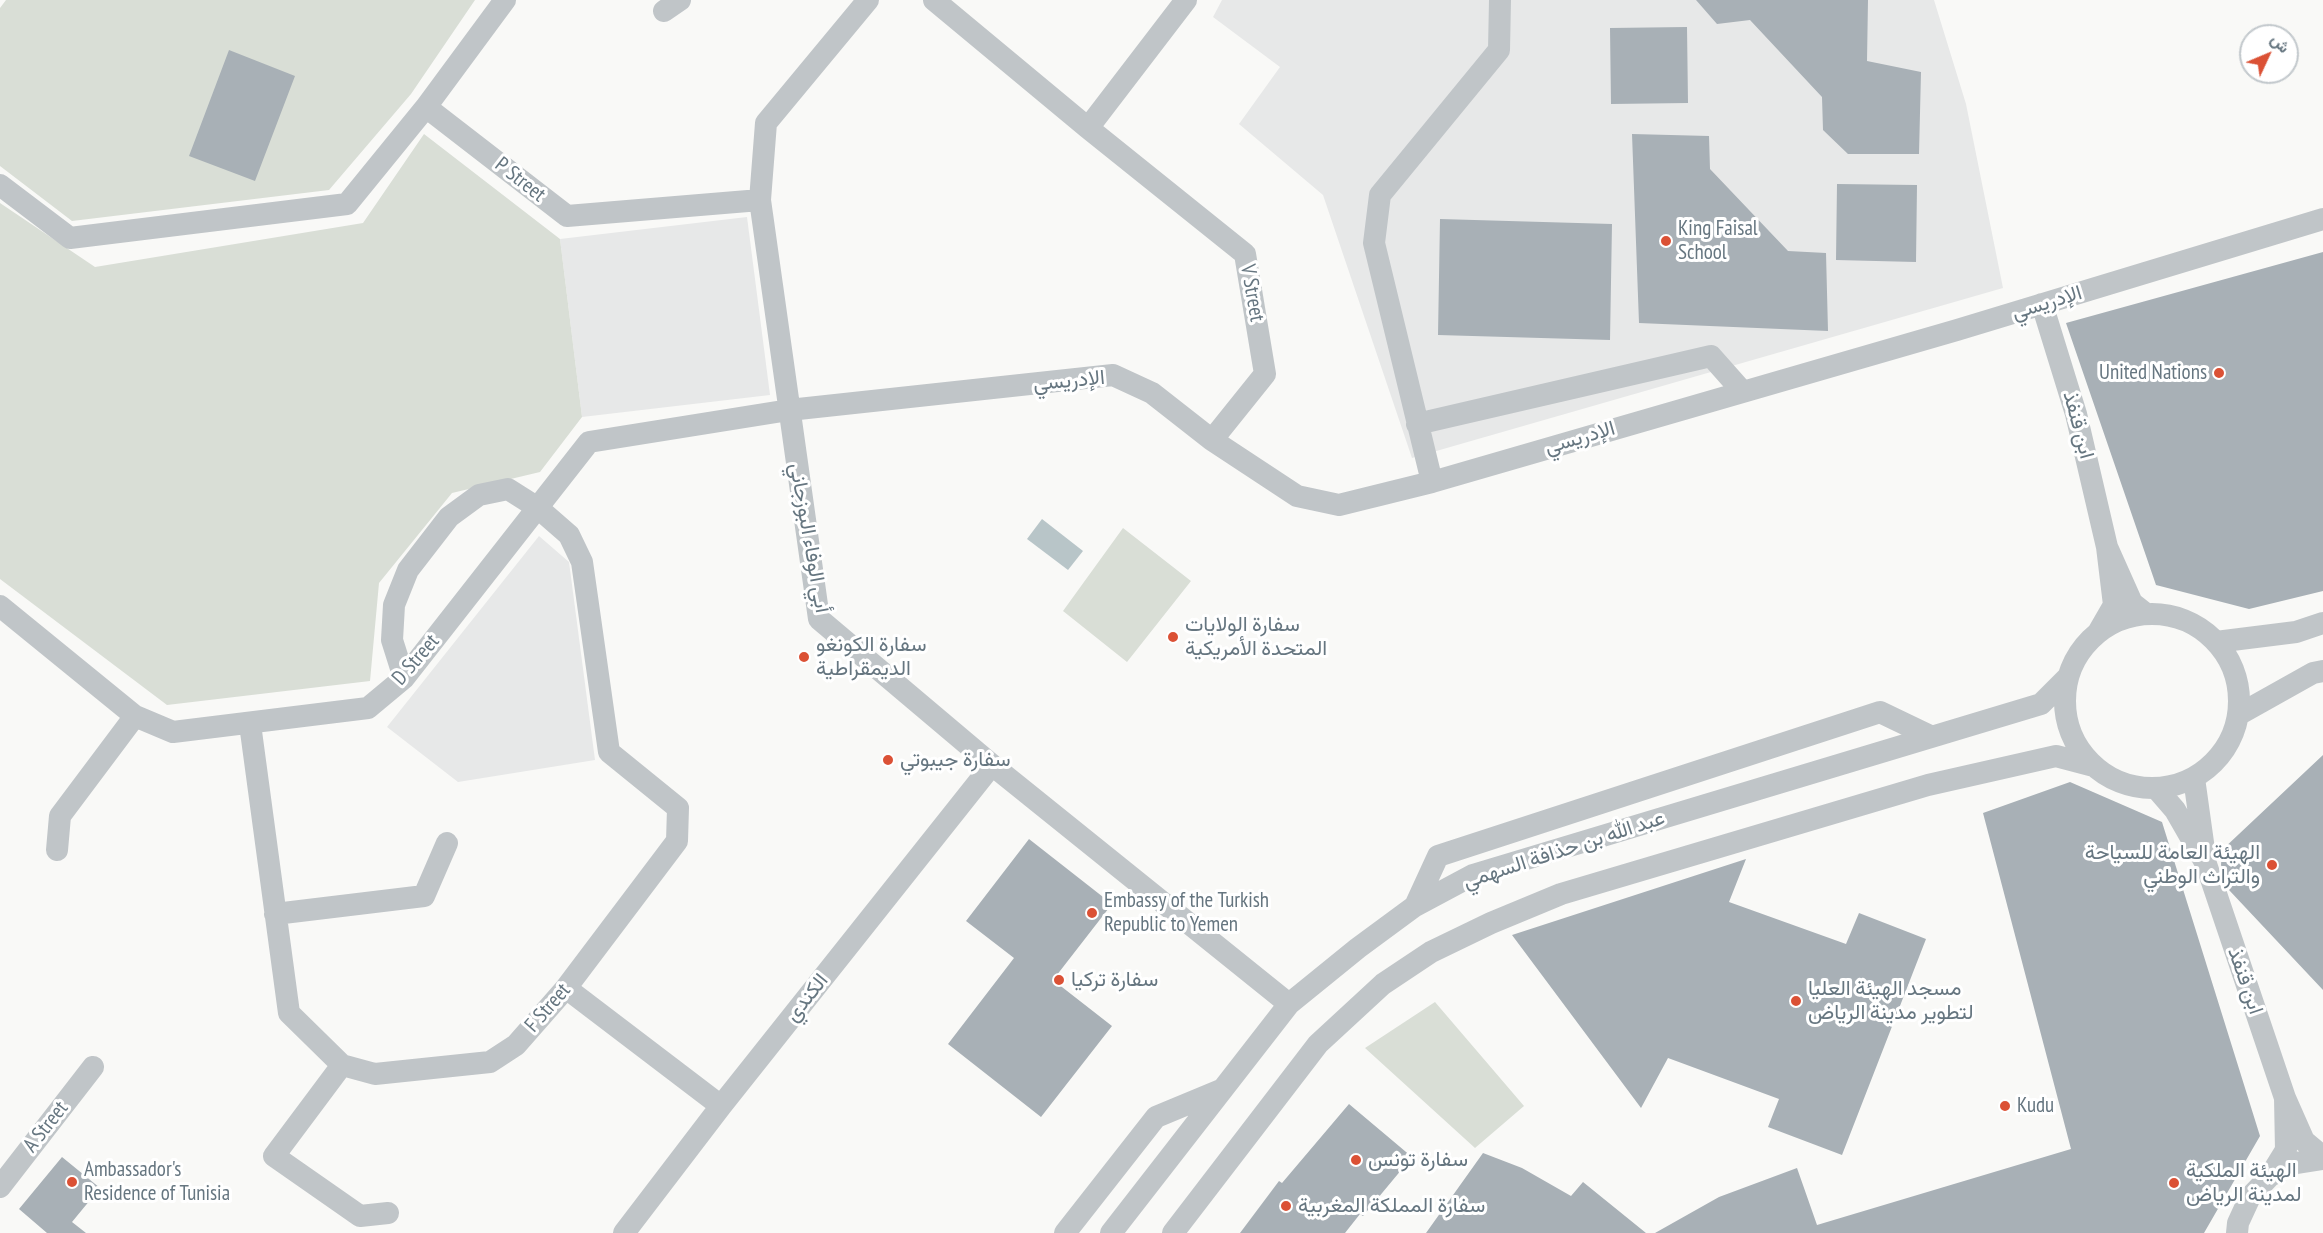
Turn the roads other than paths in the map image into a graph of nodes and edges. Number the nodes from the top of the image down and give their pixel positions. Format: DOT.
graph roads {
  1 [pos="505,0"];
  2 [pos="868,0"];
  3 [pos="934,0"];
  4 [pos="1186,0"];
  5 [pos="1500,0"];
  6 [pos="426,107"];
  7 [pos="1089,128"];
  8 [pos="0,185"];
  9 [pos="760,200"];
  10 [pos="2323,219"];
  11 [pos="2042,304"];
  12 [pos="1742,391"];
  13 [pos="789,410"];
  14 [pos="1417,424"];
  15 [pos="1212,440"];
  16 [pos="1432,482"];
  17 [pos="538,508"];
  18 [pos="2107,547"];
  19 [pos="0,606"];
  20 [pos="2145,614"];
  21 [pos="2323,623"];
  22 [pos="2099,631"];
  23 [pos="2216,642"];
  24 [pos="2323,671"];
  25 [pos="2068,677"];
  26 [pos="404,678"];
  27 [pos="2238,715"];
  28 [pos="135,717"];
  29 [pos="250,724"];
  30 [pos="1930,736"];
  31 [pos="992,765"];
  32 [pos="2094,766"];
  33 [pos="2194,778"];
  34 [pos="2156,788"];
  35 [pos="447,843"];
  36 [pos="57,850"];
  37 [pos="2206,864"];
  38 [pos="1415,906"];
  39 [pos="275,914"];
  40 [pos="566,988"];
  41 [pos="1289,1004"];
  42 [pos="342,1065"];
  43 [pos="93,1067"];
  44 [pos="1222,1090"];
  45 [pos="2285,1098"];
  46 [pos="721,1106"];
  47 [pos="2323,1158"];
  48 [pos="2270,1176"];
  49 [pos="0,1187"];
  50 [pos="388,1214"];
  51 [pos="624,1233"];
  52 [pos="1065,1233"];
  53 [pos="1111,1233"];
  54 [pos="1173,1233"];
  55 [pos="2237,1233"];
  1 -- 6 [label="street"];
  2 -- 9 [label="street, أبي الوفاء البوزجاني"];
  3 -- 7 [label="street, V Street"];
  4 -- 7 [label="street"];
  5 -- 14 [label="street"];
  6 -- 8 [label="street"];
  6 -- 9 [label="street, P Street"];
  7 -- 15 [label="street, V Street"];
  9 -- 13 [label="street, أبي الوفاء البوزجاني"];
  10 -- 11 [label="street, الإدريسي"];
  11 -- 12 [label="street, الإدريسي"];
  11 -- 18 [label="street, ابن قنفذ"];
  12 -- 14 [label="street"];
  12 -- 16 [label="street, الإدريسي"];
  13 -- 15 [label="street, الإدريسي"];
  13 -- 17 [label="street, D Street"];
  13 -- 31 [label="street, أبي الوفاء البوزجاني"];
  14 -- 16 [label="street"];
  15 -- 16 [label="street, الإدريسي"];
  17 -- 26 [label="street, D Street"];
  17 -- 26 [label="street"];
  17 -- 40 [label="street, F Street"];
  18 -- 20 [label="street"];
  18 -- 22 [label="street"];
  19 -- 28 [label="street, D Street"];
  20 -- 22 [label="street"];
  20 -- 23 [label="street"];
  21 -- 23 [label="street"];
  22 -- 25 [label="street"];
  23 -- 27 [label="street"];
  24 -- 27 [label="street"];
  25 -- 30 [label="street, عبد الله بن حذافة السهمي"];
  25 -- 32 [label="street"];
  26 -- 29 [label="street, D Street"];
  27 -- 33 [label="street"];
  28 -- 29 [label="street, D Street"];
  28 -- 36 [label="street"];
  29 -- 39 [label="street, F Street"];
  30 -- 38 [label="street, عبد الله بن حذافة السهمي"];
  30 -- 38 [label="street"];
  31 -- 41 [label="street, أبي الوفاء البوزجاني"];
  31 -- 46 [label="street, الكندي"];
  32 -- 34 [label="street"];
  32 -- 54 [label="street, عبد الله بن حذافة السهمي"];
  33 -- 34 [label="street"];
  33 -- 37 [label="street"];
  34 -- 37 [label="street"];
  35 -- 39 [label="street"];
  37 -- 45 [label="street, ابن قنفذ"];
  38 -- 41 [label="street, عبد الله بن حذافة السهمي"];
  39 -- 42 [label="street, F Street"];
  40 -- 42 [label="street, F Street"];
  40 -- 46 [label="street"];
  41 -- 44 [label="street, عبد الله بن حذافة السهمي"];
  42 -- 50 [label="street"];
  43 -- 49 [label="street, A Street"];
  44 -- 52 [label="street"];
  44 -- 53 [label="street, عبد الله بن حذافة السهمي"];
  45 -- 47 [label="street"];
  45 -- 48 [label="street"];
  46 -- 51 [label="street, الكندي"];
  47 -- 48 [label="street"];
  48 -- 55 [label="street"];
}
